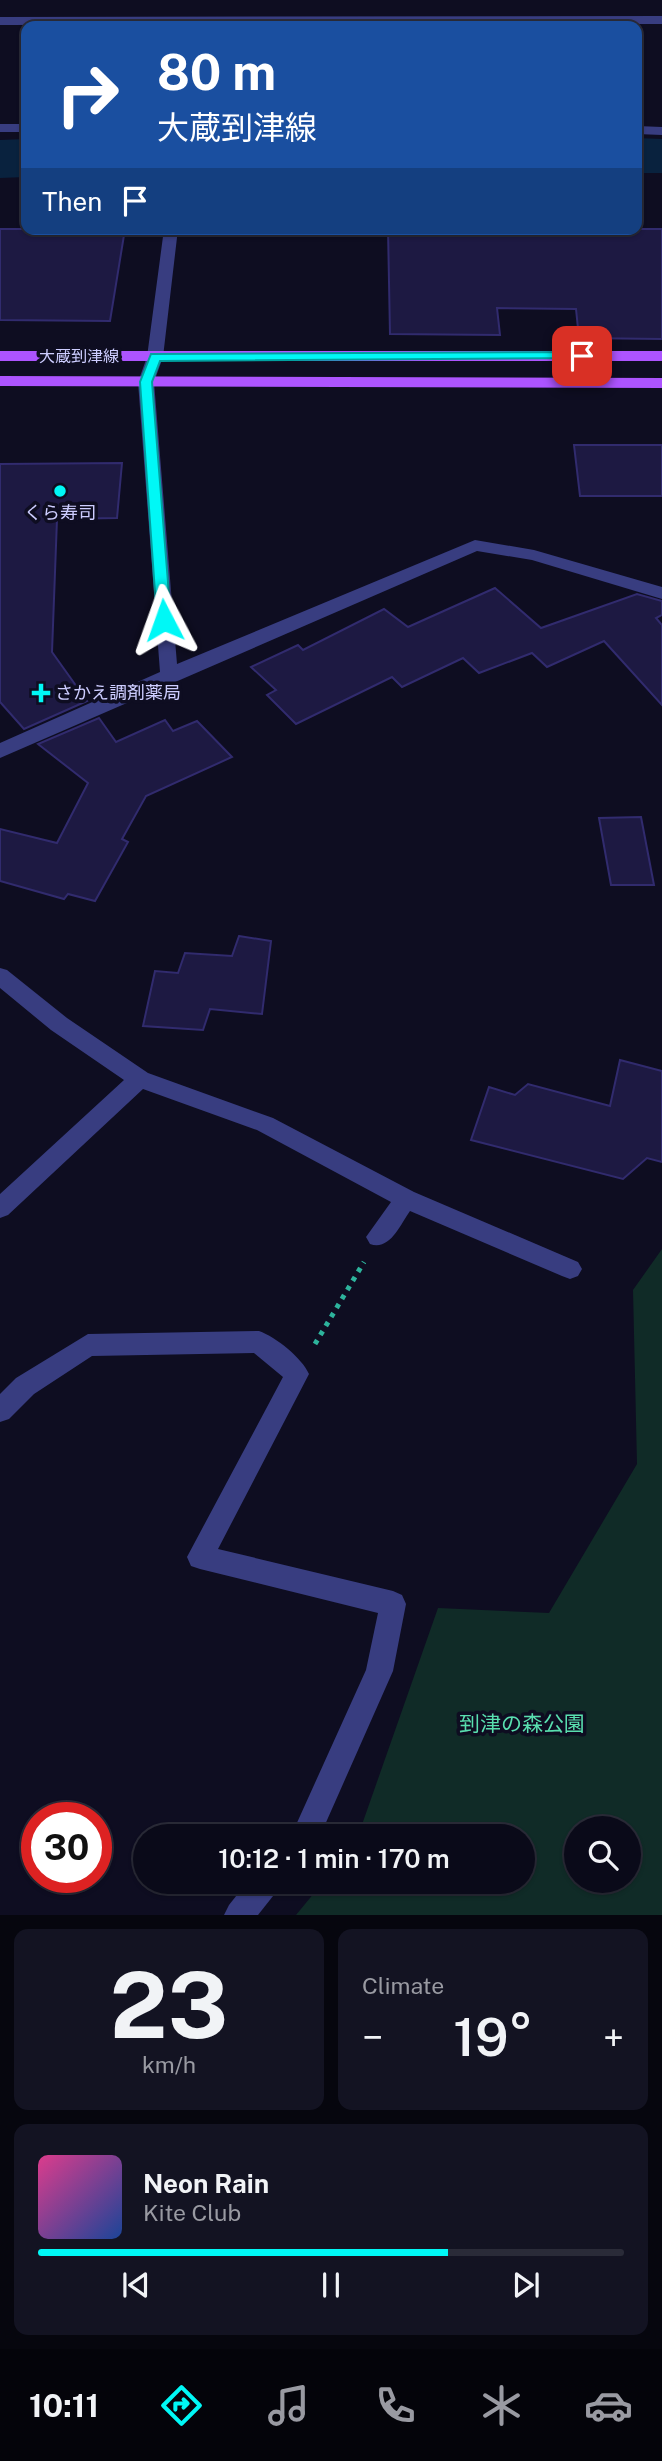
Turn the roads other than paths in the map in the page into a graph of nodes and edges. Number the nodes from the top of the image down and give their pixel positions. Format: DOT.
graph roads {
  1 [pos="189,18"];
  2 [pos="662,20"];
  3 [pos="0,21"];
  4 [pos="0,128"];
  5 [pos="21,128"];
  6 [pos="642,130"];
  7 [pos="662,131"];
  8 [pos="170,235"];
  9 [pos="0,356"];
  10 [pos="662,356"];
  11 [pos="155,357"];
  12 [pos="0,381"];
  13 [pos="146,382"];
  14 [pos="662,383"];
  15 [pos="662,593"];
  16 [pos="169,675"];
  17 [pos="0,751"];
  18 [pos="0,976"];
  19 [pos="140,1079"];
  20 [pos="407,1199"];
  21 [pos="0,1208"];
  22 [pos="379,1237"];
  23 [pos="570,1269"];
  24 [pos="0,1411"];
  25 [pos="310,1824"];
  26 [pos="256,1894"];
  27 [pos="239,1915"];
  1 -- 2 [label="street"];
  1 -- 3 [label="street"];
  4 -- 5 [label="street"];
  6 -- 7 [label="street"];
  8 -- 11 [label="street"];
  9 -- 11 [label="main road, 大蔵到津線"];
  10 -- 11 [label="main road, 大蔵到津線"];
  11 -- 13 [label="street"];
  12 -- 13 [label="main road, 大蔵到津線"];
  13 -- 14 [label="main road, 大蔵到津線"];
  13 -- 16 [label="street"];
  15 -- 16 [label="street"];
  16 -- 17 [label="street"];
  18 -- 19 [label="street"];
  19 -- 20 [label="street"];
  19 -- 21 [label="street"];
  20 -- 22 [label="street"];
  20 -- 23 [label="street"];
  24 -- 25 [label="street"];
  26 -- 27 [label="street"];
}
